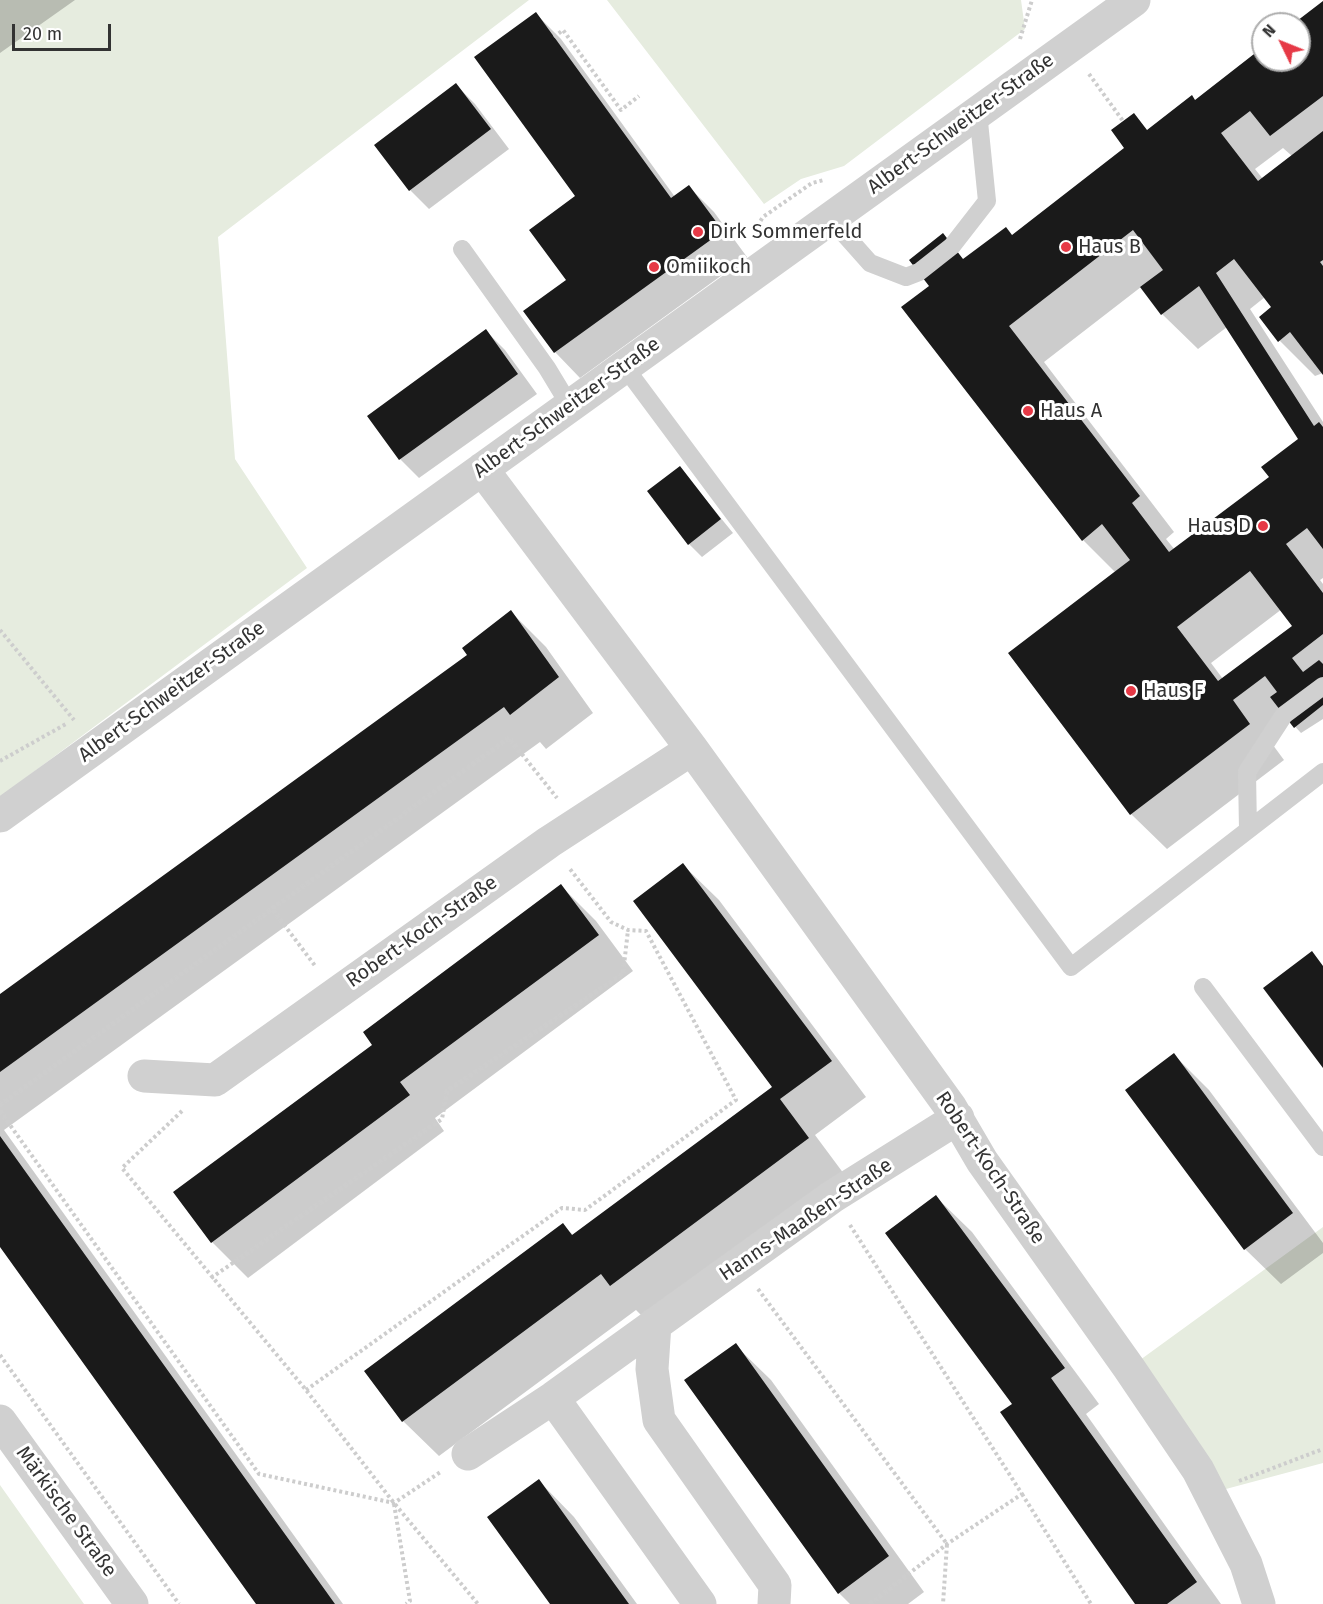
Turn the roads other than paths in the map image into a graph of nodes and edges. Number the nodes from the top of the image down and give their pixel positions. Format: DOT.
graph roads {
  1 [pos="1134,0"];
  2 [pos="978,112"];
  3 [pos="830,218"];
  4 [pos="462,249"];
  5 [pos="624,366"];
  6 [pos="570,406"];
  7 [pos="482,469"];
  8 [pos="1323,686"];
  9 [pos="692,749"];
  10 [pos="1323,772"];
  11 [pos="0,816"];
  12 [pos="1248,830"];
  13 [pos="1203,987"];
  14 [pos="144,1076"];
  15 [pos="958,1118"];
  16 [pos="1323,1147"];
  17 [pos="655,1324"];
  18 [pos="553,1398"];
  19 [pos="0,1421"];
  20 [pos="468,1454"];
  21 [pos="132,1604"];
  22 [pos="700,1604"];
  23 [pos="774,1604"];
  24 [pos="1259,1604"];
  1 -- 2 [label="street, Albert-Schweitzer-Straße"];
  2 -- 3 [label="street, Albert-Schweitzer-Straße"];
  2 -- 3 [label="lane"];
  3 -- 5 [label="street, Albert-Schweitzer-Straße"];
  4 -- 6 [label="lane"];
  5 -- 6 [label="street, Albert-Schweitzer-Straße"];
  5 -- 12 [label="lane"];
  6 -- 7 [label="street, Albert-Schweitzer-Straße"];
  7 -- 9 [label="street, Robert-Koch-Straße"];
  7 -- 11 [label="street, Albert-Schweitzer-Straße"];
  8 -- 12 [label="lane"];
  9 -- 14 [label="street, Robert-Koch-Straße"];
  9 -- 15 [label="street, Robert-Koch-Straße"];
  10 -- 12 [label="lane"];
  13 -- 16 [label="lane"];
  15 -- 17 [label="street, Hanns-Maaßen-Straße"];
  15 -- 24 [label="street, Robert-Koch-Straße"];
  17 -- 18 [label="street, Hanns-Maaßen-Straße"];
  17 -- 23 [label="street"];
  18 -- 20 [label="street, Hanns-Maaßen-Straße"];
  18 -- 22 [label="street"];
  19 -- 21 [label="street, Märkische Straße"];
}
